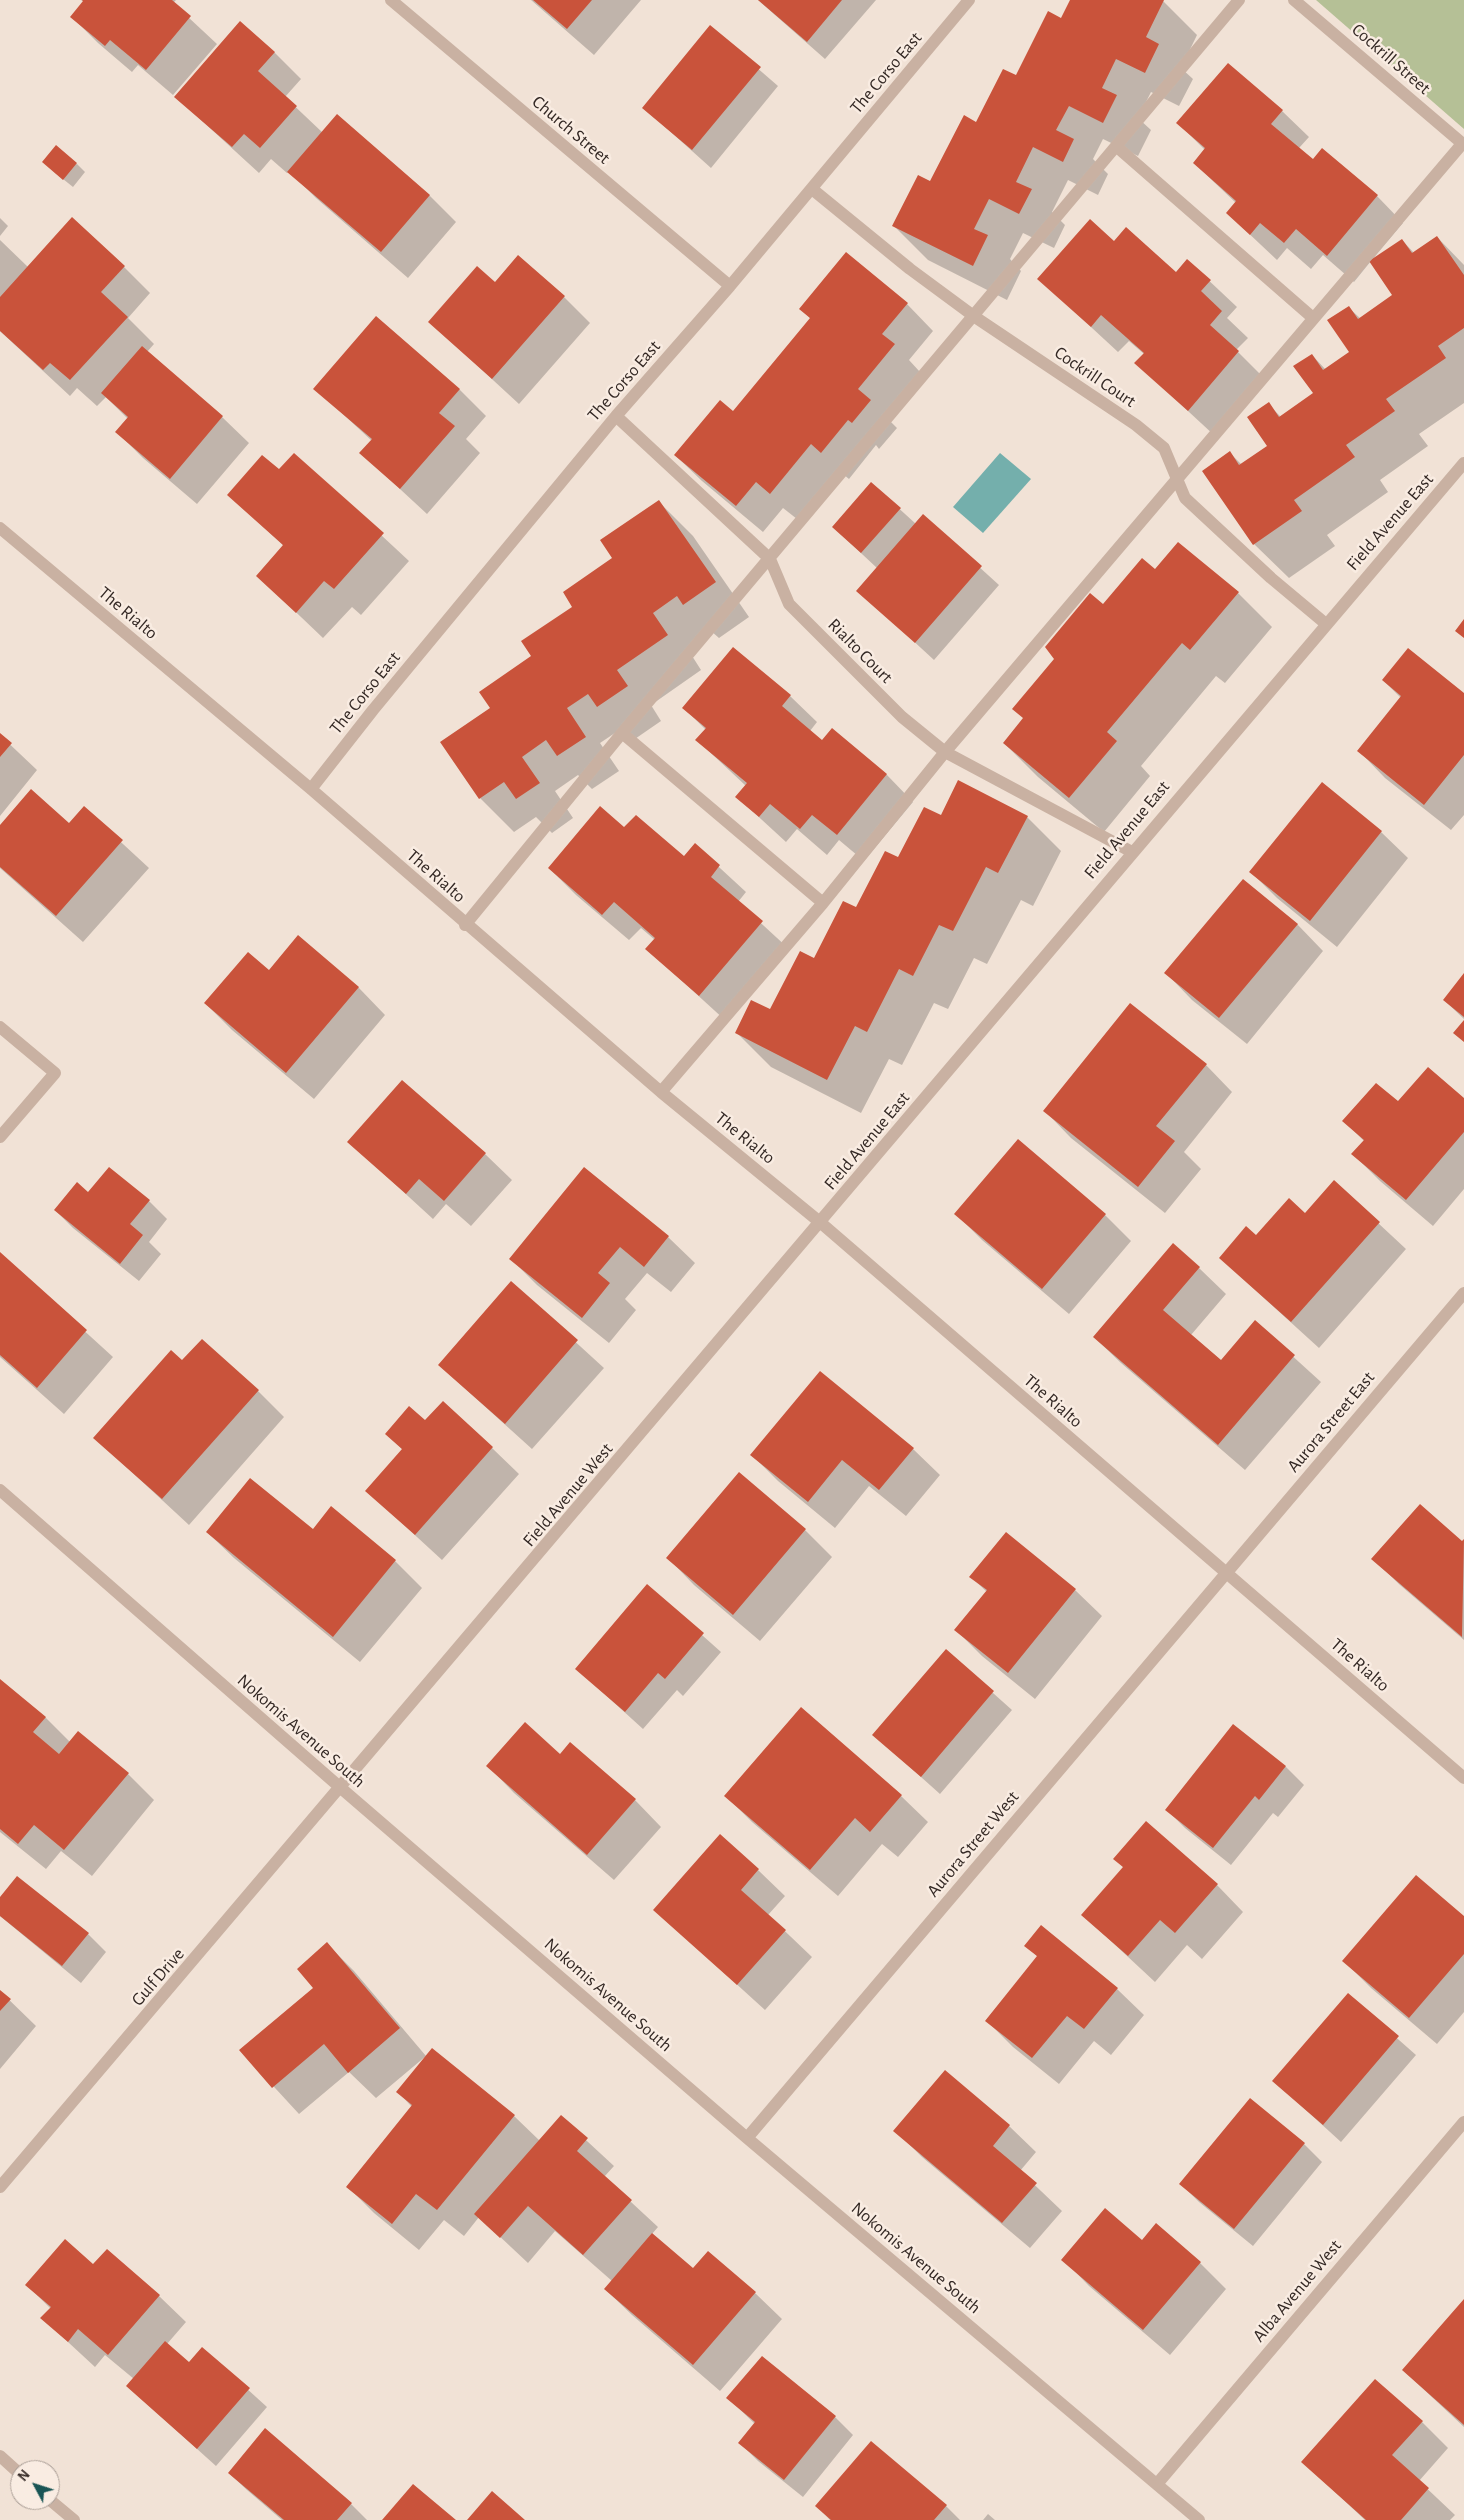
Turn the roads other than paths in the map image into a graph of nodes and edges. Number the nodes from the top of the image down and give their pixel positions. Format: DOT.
graph roads {
  1 [pos="390,0"];
  2 [pos="969,0"];
  3 [pos="1240,0"];
  4 [pos="1294,0"];
  5 [pos="1463,144"];
  6 [pos="1117,147"];
  7 [pos="812,189"];
  8 [pos="730,286"];
  9 [pos="974,317"];
  10 [pos="1313,318"];
  11 [pos="616,416"];
  12 [pos="1464,463"];
  13 [pos="1177,482"];
  14 [pos="0,528"];
  15 [pos="770,560"];
  16 [pos="1326,624"];
  17 [pos="622,733"];
  18 [pos="944,752"];
  19 [pos="310,789"];
  20 [pos="1132,852"];
  21 [pos="823,903"];
  22 [pos="465,925"];
  23 [pos="0,1027"];
  24 [pos="661,1092"];
  25 [pos="0,1137"];
  26 [pos="820,1223"];
  27 [pos="1464,1293"];
  28 [pos="0,1490"];
  29 [pos="1226,1574"];
  30 [pos="1464,1778"];
  31 [pos="342,1789"];
  32 [pos="1464,2122"];
  33 [pos="747,2138"];
  34 [pos="0,2187"];
  35 [pos="0,2456"];
  36 [pos="10,2465"];
  37 [pos="1157,2484"];
  38 [pos="60,2508"];
  39 [pos="74,2520"];
  40 [pos="1199,2520"];
  1 -- 8 [label="street, Church Street"];
  2 -- 7 [label="street, The Corso East"];
  3 -- 6 [label="street"];
  4 -- 5 [label="street, Cockrill Street"];
  5 -- 10 [label="street"];
  6 -- 9 [label="street"];
  6 -- 10 [label="street"];
  7 -- 8 [label="street, The Corso East"];
  7 -- 9 [label="street, Cockrill Court"];
  8 -- 11 [label="street, The Corso East"];
  9 -- 13 [label="street, Cockrill Court"];
  9 -- 15 [label="street"];
  10 -- 13 [label="street"];
  11 -- 15 [label="street"];
  11 -- 19 [label="street, The Corso East"];
  12 -- 16 [label="street, Field Avenue East"];
  13 -- 16 [label="street, Cockrill Court"];
  13 -- 18 [label="street"];
  14 -- 19 [label="street, The Rialto"];
  15 -- 17 [label="street"];
  15 -- 18 [label="street, Rialto Court"];
  16 -- 20 [label="street, Field Avenue East"];
  17 -- 21 [label="street"];
  17 -- 22 [label="street"];
  18 -- 20 [label="street, Rialto Court"];
  18 -- 21 [label="street"];
  19 -- 22 [label="street, The Rialto"];
  20 -- 26 [label="street, Field Avenue East"];
  21 -- 24 [label="street"];
  22 -- 24 [label="street, The Rialto"];
  23 -- 25 [label="street"];
  24 -- 26 [label="street, The Rialto"];
  26 -- 29 [label="street, The Rialto"];
  26 -- 31 [label="street, Field Avenue West"];
  27 -- 29 [label="street, Aurora Street East"];
  28 -- 31 [label="street, Nokomis Avenue South"];
  29 -- 30 [label="street, The Rialto"];
  29 -- 33 [label="street, Aurora Street West"];
  31 -- 33 [label="street, Nokomis Avenue South"];
  31 -- 34 [label="street, Gulf Drive"];
  32 -- 37 [label="street, Alba Avenue West"];
  33 -- 37 [label="street, Nokomis Avenue South"];
  35 -- 36 [label="street"];
  37 -- 40 [label="street, Nokomis Avenue South"];
  38 -- 39 [label="street"];
}
